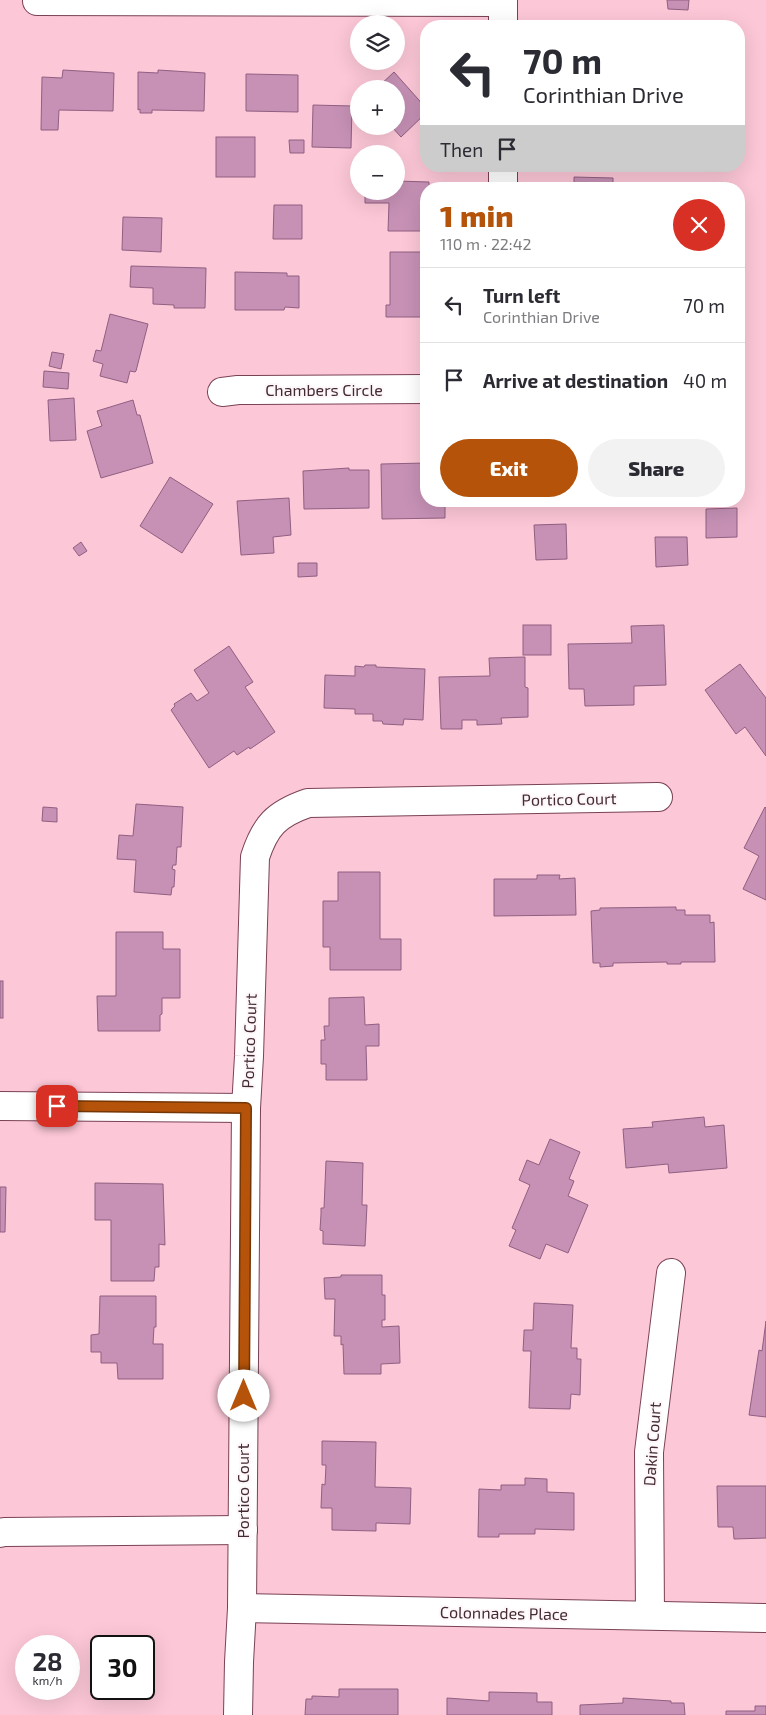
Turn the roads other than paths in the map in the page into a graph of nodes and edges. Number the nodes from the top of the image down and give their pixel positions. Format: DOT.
graph roads {
  1 [pos="37,1"];
  2 [pos="503,9"];
  3 [pos="420,389"];
  4 [pos="222,392"];
  5 [pos="658,797"];
  6 [pos="0,1106"];
  7 [pos="246,1108"];
  8 [pos="671,1273"];
  9 [pos="243,1530"];
  10 [pos="0,1534"];
  11 [pos="242,1608"];
  12 [pos="650,1615"];
  13 [pos="766,1618"];
  14 [pos="238,1715"];
  1 -- 2 [label="street"];
  3 -- 4 [label="street, Chambers Circle"];
  5 -- 7 [label="street, Portico Court"];
  6 -- 7 [label="street"];
  7 -- 9 [label="street, Portico Court"];
  8 -- 12 [label="street, Dakin Court"];
  9 -- 10 [label="street"];
  9 -- 11 [label="street, Portico Court"];
  11 -- 12 [label="street, Colonnades Place"];
  11 -- 14 [label="street, Portico Court"];
  12 -- 13 [label="street, Colonnades Place"];
}
